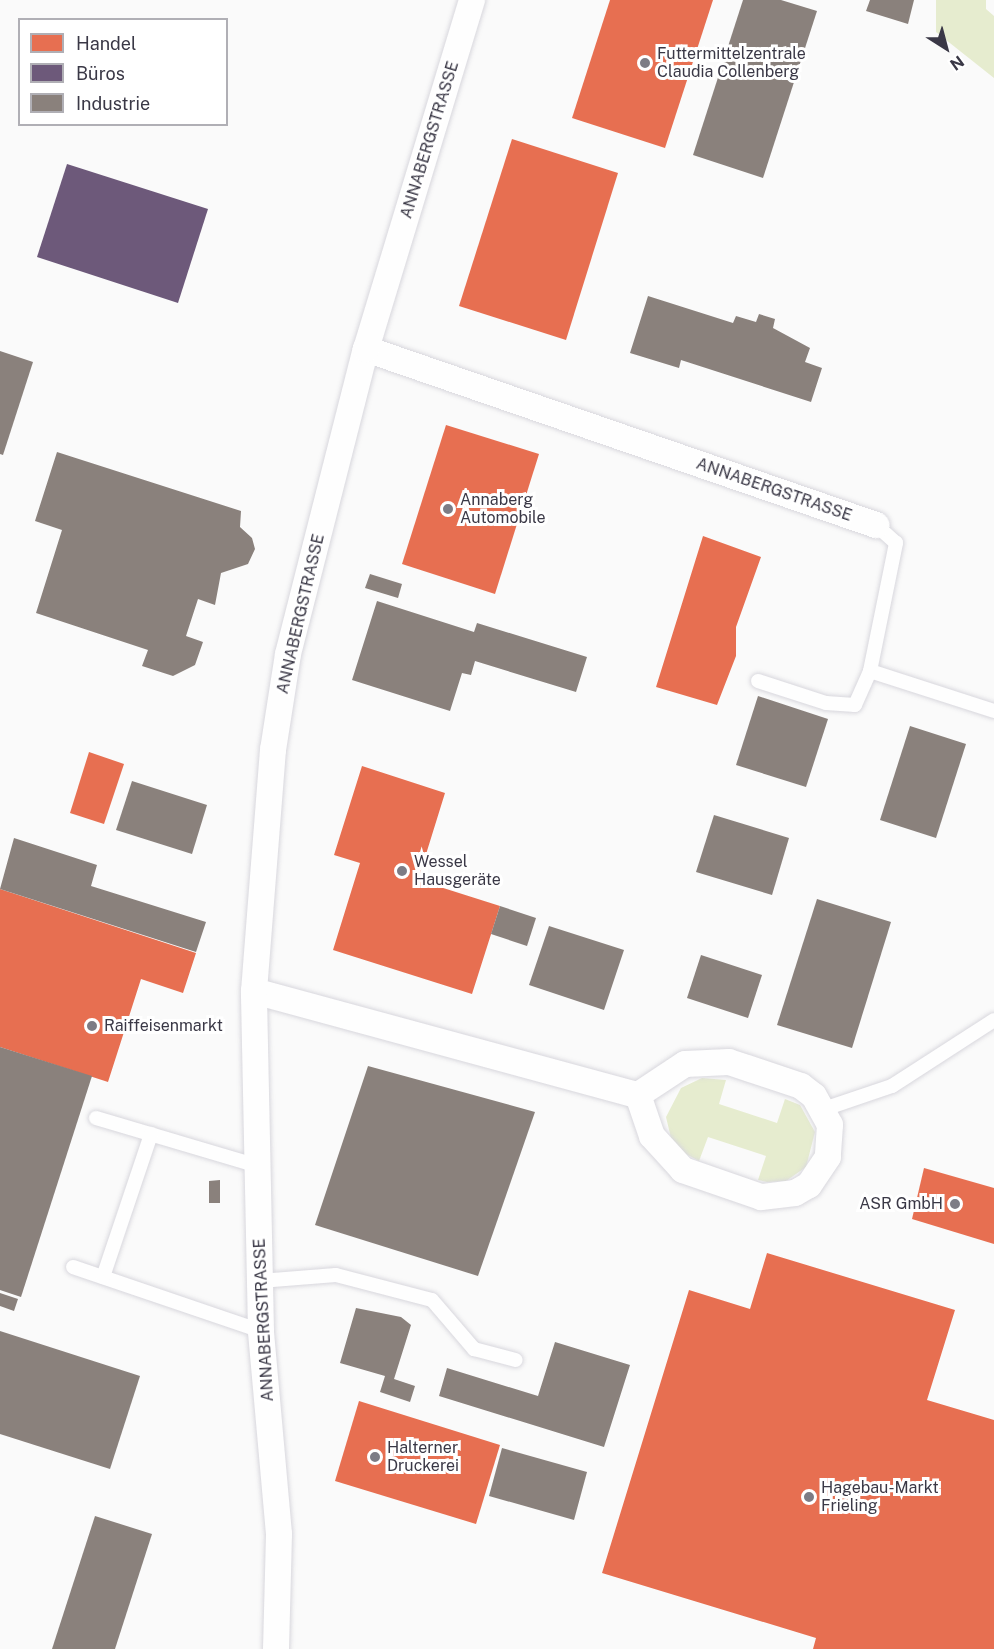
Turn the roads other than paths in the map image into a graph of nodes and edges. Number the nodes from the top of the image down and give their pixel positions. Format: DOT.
graph roads {
  1 [pos="472,0"];
  2 [pos="366,349"];
  3 [pos="876,525"];
  4 [pos="870,671"];
  5 [pos="758,681"];
  6 [pos="994,711"];
  7 [pos="254,991"];
  8 [pos="994,1020"];
  9 [pos="638,1095"];
  10 [pos="824,1109"];
  11 [pos="96,1118"];
  12 [pos="151,1134"];
  13 [pos="258,1166"];
  14 [pos="73,1267"];
  15 [pos="103,1277"];
  16 [pos="260,1281"];
  17 [pos="261,1331"];
  18 [pos="516,1360"];
  19 [pos="277,1640"];
  20 [pos="298,1649"];
  1 -- 2 [label="street, ANNABERGSTRASSE"];
  2 -- 3 [label="street, ANNABERGSTRASSE"];
  2 -- 7 [label="street, ANNABERGSTRASSE"];
  3 -- 4 [label="lane"];
  4 -- 5 [label="lane"];
  4 -- 6 [label="lane"];
  7 -- 9 [label="street"];
  7 -- 13 [label="street, ANNABERGSTRASSE"];
  8 -- 10 [label="lane"];
  9 -- 10 [label="street"];
  9 -- 10 [label="street"];
  11 -- 12 [label="lane"];
  12 -- 13 [label="lane"];
  12 -- 15 [label="lane"];
  13 -- 16 [label="street, ANNABERGSTRASSE"];
  14 -- 15 [label="lane"];
  15 -- 17 [label="lane"];
  16 -- 17 [label="street, ANNABERGSTRASSE"];
  16 -- 18 [label="lane"];
  17 -- 19 [label="street, ANNABERGSTRASSE"];
  19 -- 20 [label="street"];
}
